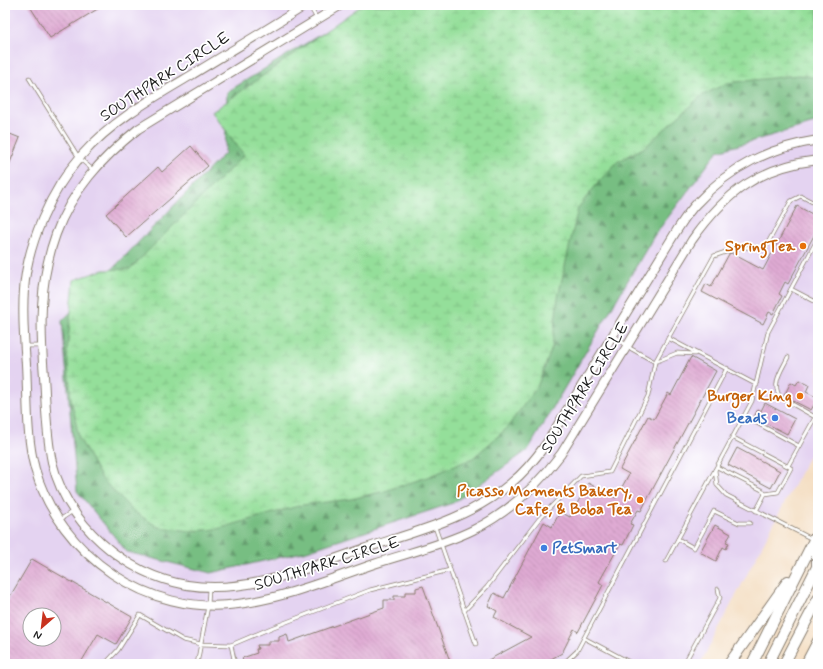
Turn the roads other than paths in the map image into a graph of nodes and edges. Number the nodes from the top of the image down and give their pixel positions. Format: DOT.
graph roads {
  1 [pos="307,5"];
  2 [pos="341,5"];
  3 [pos="318,19"];
  4 [pos="29,78"];
  5 [pos="818,140"];
  6 [pos="79,158"];
  7 [pos="818,160"];
  8 [pos="93,170"];
  9 [pos="818,205"];
  10 [pos="818,238"];
  11 [pos="791,289"];
  12 [pos="818,303"];
  13 [pos="613,334"];
  14 [pos="668,338"];
  15 [pos="24,346"];
  16 [pos="42,346"];
  17 [pos="628,347"];
  18 [pos="697,354"];
  19 [pos="788,357"];
  20 [pos="655,362"];
  21 [pos="727,368"];
  22 [pos="757,385"];
  23 [pos="818,412"];
  24 [pos="744,416"];
  25 [pos="815,417"];
  26 [pos="732,437"];
  27 [pos="799,446"];
  28 [pos="788,466"];
  29 [pos="716,468"];
  30 [pos="765,494"];
  31 [pos="74,510"];
  32 [pos="756,511"];
  33 [pos="59,520"];
  34 [pos="750,523"];
  35 [pos="434,525"];
  36 [pos="816,536"];
  37 [pos="678,539"];
  38 [pos="440,542"];
  39 [pos="807,553"];
  40 [pos="666,561"];
  41 [pos="450,570"];
  42 [pos="209,588"];
  43 [pos="718,589"];
  44 [pos="818,599"];
  45 [pos="208,606"];
  46 [pos="464,611"];
  47 [pos="584,638"];
  48 [pos="818,640"];
  49 [pos="201,644"];
  50 [pos="476,644"];
  51 [pos="231,645"];
  52 [pos="623,659"];
  53 [pos="105,664"];
  54 [pos="197,664"];
  55 [pos="235,664"];
  56 [pos="563,664"];
  57 [pos="620,664"];
  58 [pos="633,664"];
  59 [pos="684,664"];
  60 [pos="729,664"];
  61 [pos="752,664"];
  62 [pos="768,664"];
  63 [pos="784,664"];
  64 [pos="806,664"];
  1 -- 3 [label="lane"];
  1 -- 6 [label="street, SOUTHPARK CIRCLE"];
  2 -- 3 [label="street, SOUTHPARK CIRCLE"];
  3 -- 8 [label="street, SOUTHPARK CIRCLE"];
  4 -- 6 [label="lane"];
  5 -- 13 [label="street, SOUTHPARK CIRCLE"];
  6 -- 8 [label="lane"];
  6 -- 15 [label="street, SOUTHPARK CIRCLE"];
  7 -- 17 [label="street, SOUTHPARK CIRCLE"];
  8 -- 16 [label="street, SOUTHPARK CIRCLE"];
  9 -- 14 [label="lane"];
  10 -- 11 [label="lane"];
  11 -- 12 [label="lane"];
  11 -- 22 [label="lane"];
  13 -- 17 [label="lane"];
  13 -- 35 [label="street, SOUTHPARK CIRCLE"];
  14 -- 18 [label="lane"];
  14 -- 20 [label="lane"];
  15 -- 16 [label="lane"];
  15 -- 33 [label="street, SOUTHPARK CIRCLE"];
  16 -- 31 [label="street, SOUTHPARK CIRCLE"];
  17 -- 20 [label="lane"];
  17 -- 38 [label="street, SOUTHPARK CIRCLE"];
  18 -- 20 [label="lane"];
  18 -- 21 [label="lane"];
  19 -- 25 [label="lane"];
  20 -- 46 [label="lane"];
  21 -- 22 [label="lane"];
  21 -- 47 [label="lane"];
  22 -- 24 [label="lane"];
  23 -- 25 [label="lane"];
  24 -- 26 [label="lane"];
  24 -- 27 [label="lane"];
  25 -- 27 [label="lane"];
  26 -- 28 [label="lane"];
  26 -- 29 [label="lane"];
  27 -- 28 [label="lane"];
  28 -- 30 [label="lane"];
  29 -- 30 [label="lane"];
  29 -- 32 [label="lane"];
  29 -- 37 [label="lane"];
  30 -- 32 [label="lane"];
  31 -- 33 [label="lane"];
  31 -- 42 [label="street, SOUTHPARK CIRCLE"];
  32 -- 36 [label="lane"];
  33 -- 45 [label="street, SOUTHPARK CIRCLE"];
  34 -- 37 [label="lane"];
  35 -- 38 [label="lane"];
  35 -- 42 [label="street, SOUTHPARK CIRCLE"];
  36 -- 39 [label="highway"];
  36 -- 62 [label="highway"];
  37 -- 40 [label="lane"];
  38 -- 41 [label="lane"];
  38 -- 45 [label="street, SOUTHPARK CIRCLE"];
  39 -- 60 [label="highway"];
  39 -- 61 [label="highway"];
  41 -- 46 [label="lane"];
  41 -- 51 [label="lane"];
  42 -- 45 [label="lane"];
  43 -- 59 [label="lane"];
  44 -- 63 [label="highway"];
  45 -- 49 [label="lane"];
  46 -- 50 [label="lane"];
  47 -- 52 [label="lane"];
  47 -- 56 [label="lane"];
  48 -- 64 [label="highway"];
  49 -- 51 [label="lane"];
  49 -- 53 [label="lane"];
  49 -- 54 [label="lane"];
  51 -- 55 [label="lane"];
  52 -- 57 [label="lane"];
  52 -- 58 [label="lane"];
}
